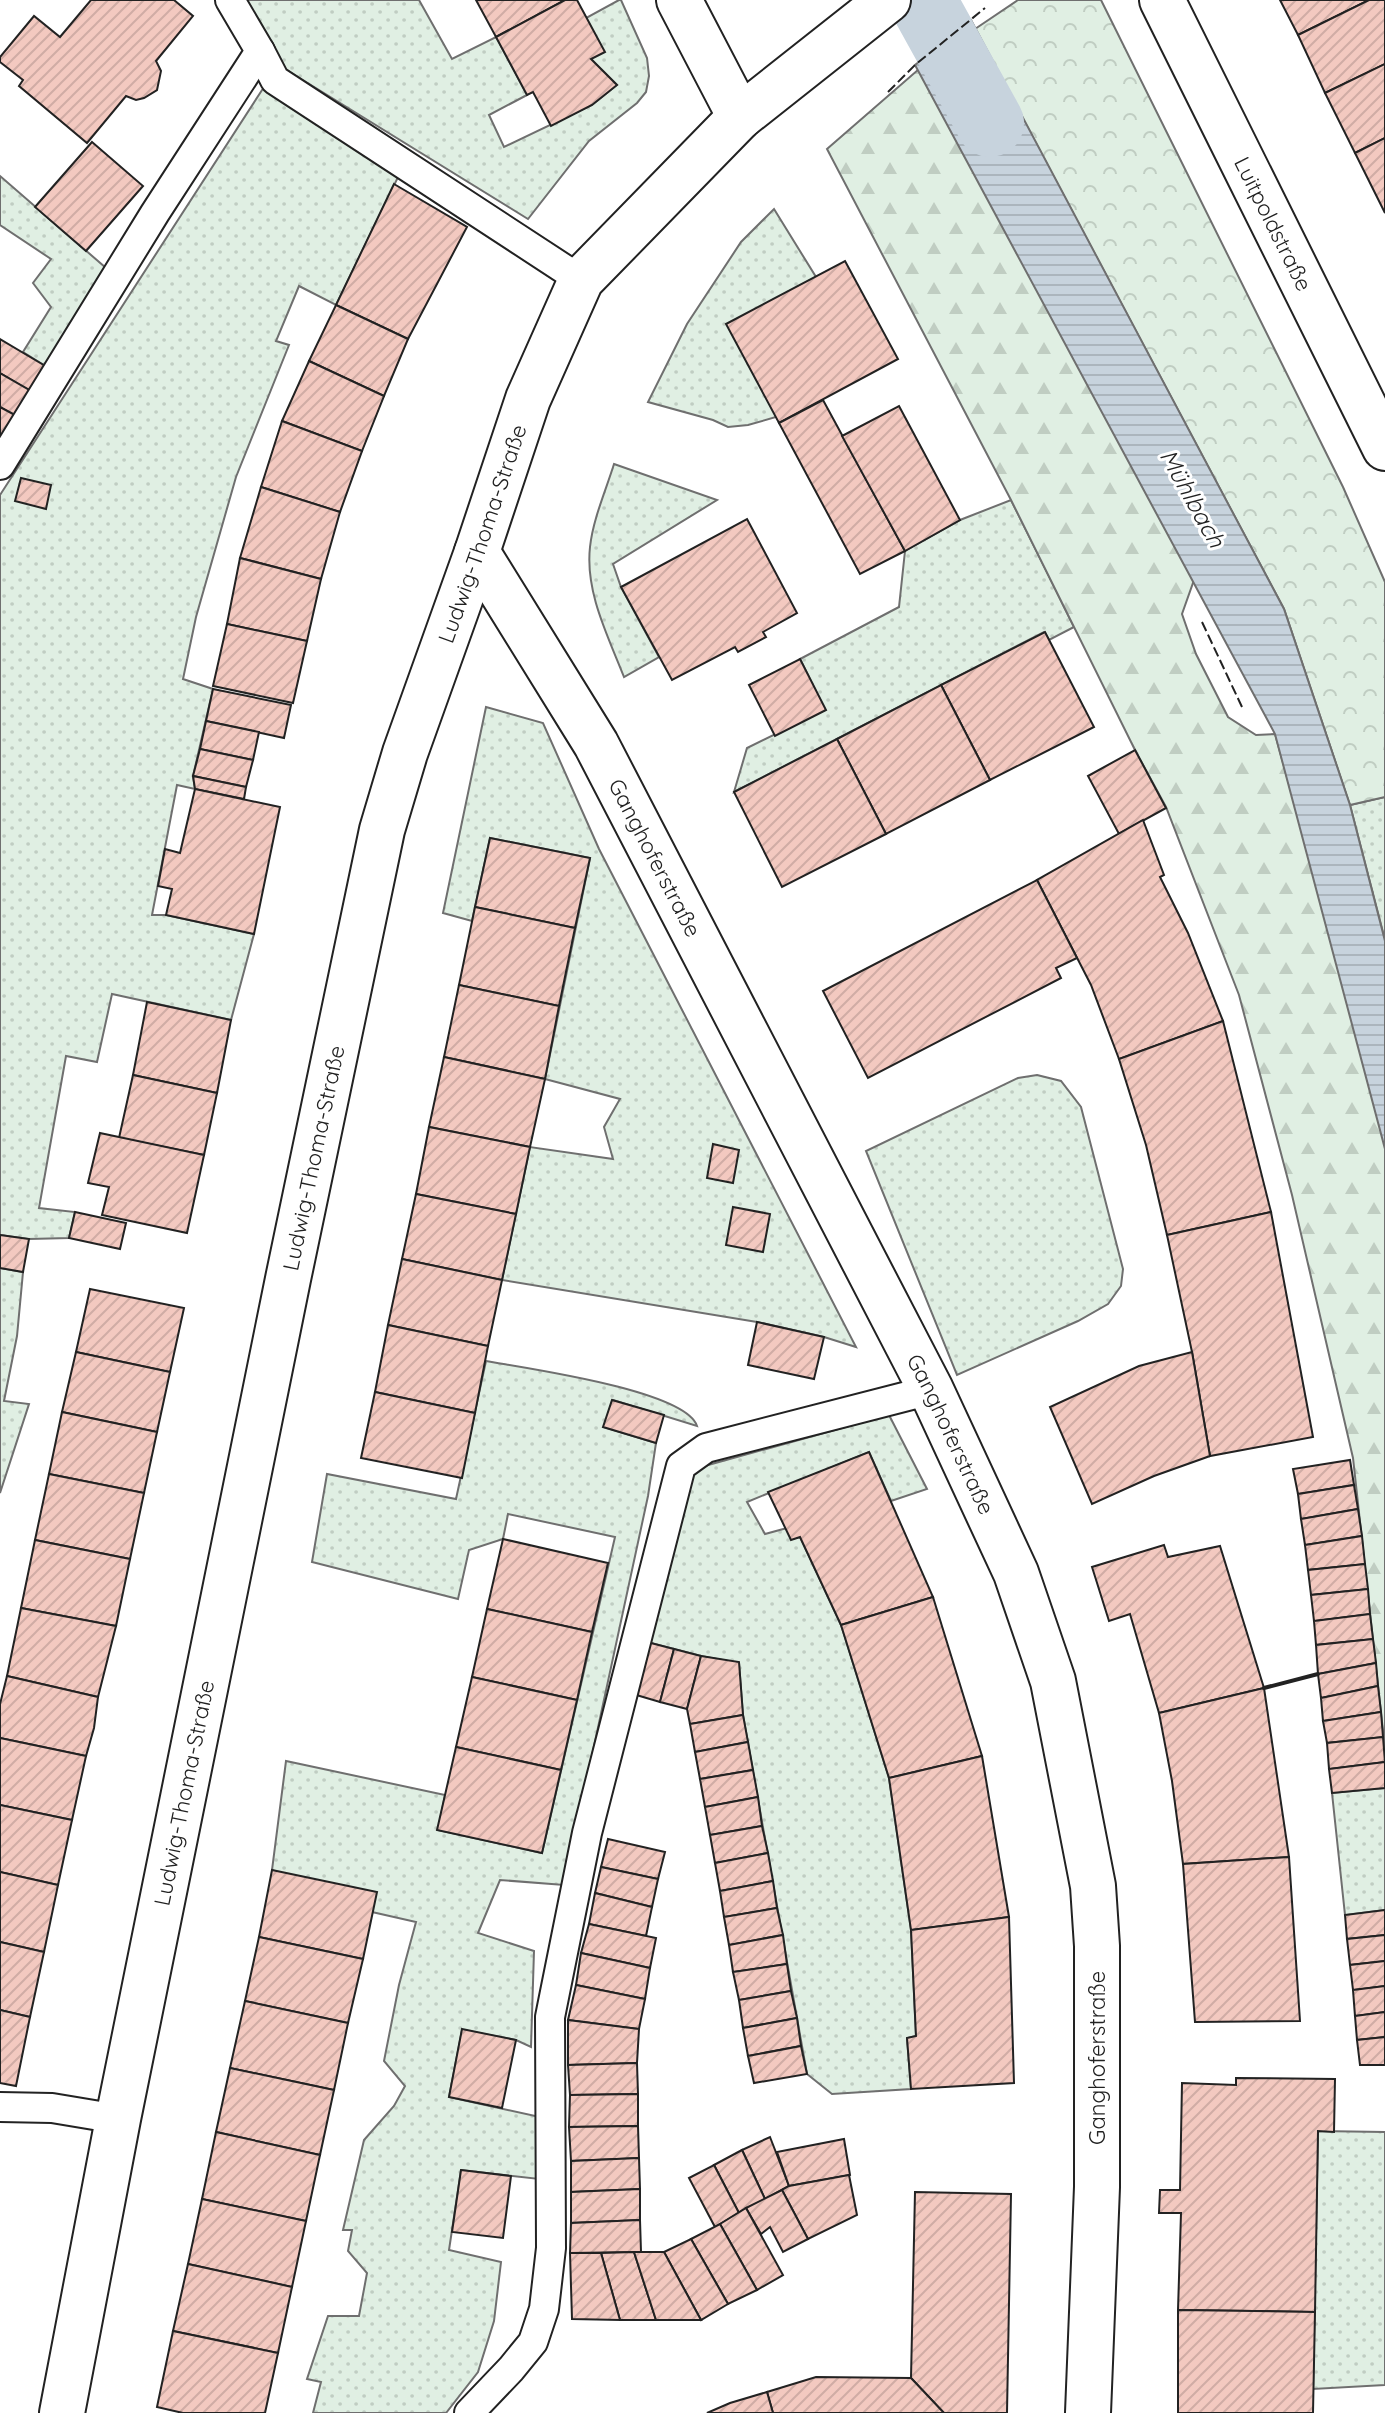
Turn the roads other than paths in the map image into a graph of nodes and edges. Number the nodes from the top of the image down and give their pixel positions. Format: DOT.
graph roads {
  1 [pos="230,0"];
  2 [pos="679,0"];
  3 [pos="1162,0"];
  4 [pos="878,7"];
  5 [pos="260,51"];
  6 [pos="740,117"];
  7 [pos="581,280"];
  8 [pos="1385,448"];
  9 [pos="0,465"];
  10 [pos="477,552"];
  11 [pos="931,1390"];
  12 [pos="0,2107"];
  13 [pos="118,2119"];
  14 [pos="62,2413"];
  15 [pos="469,2413"];
  16 [pos="1088,2413"];
  1 -- 5 [label="lane"];
  2 -- 6 [label="street"];
  3 -- 8 [label="street, Luitpoldstraße"];
  4 -- 6 [label="street, Ludwig-Thoma-Straße"];
  5 -- 7 [label="lane"];
  5 -- 9 [label="lane"];
  6 -- 7 [label="street, Ludwig-Thoma-Straße"];
  7 -- 10 [label="street, Ludwig-Thoma-Straße"];
  10 -- 11 [label="street, Ganghoferstraße"];
  10 -- 13 [label="street, Ludwig-Thoma-Straße"];
  11 -- 15 [label="lane"];
  11 -- 16 [label="street, Ganghoferstraße"];
  12 -- 13 [label="lane"];
  13 -- 14 [label="street, Ludwig-Thoma-Straße"];
}
